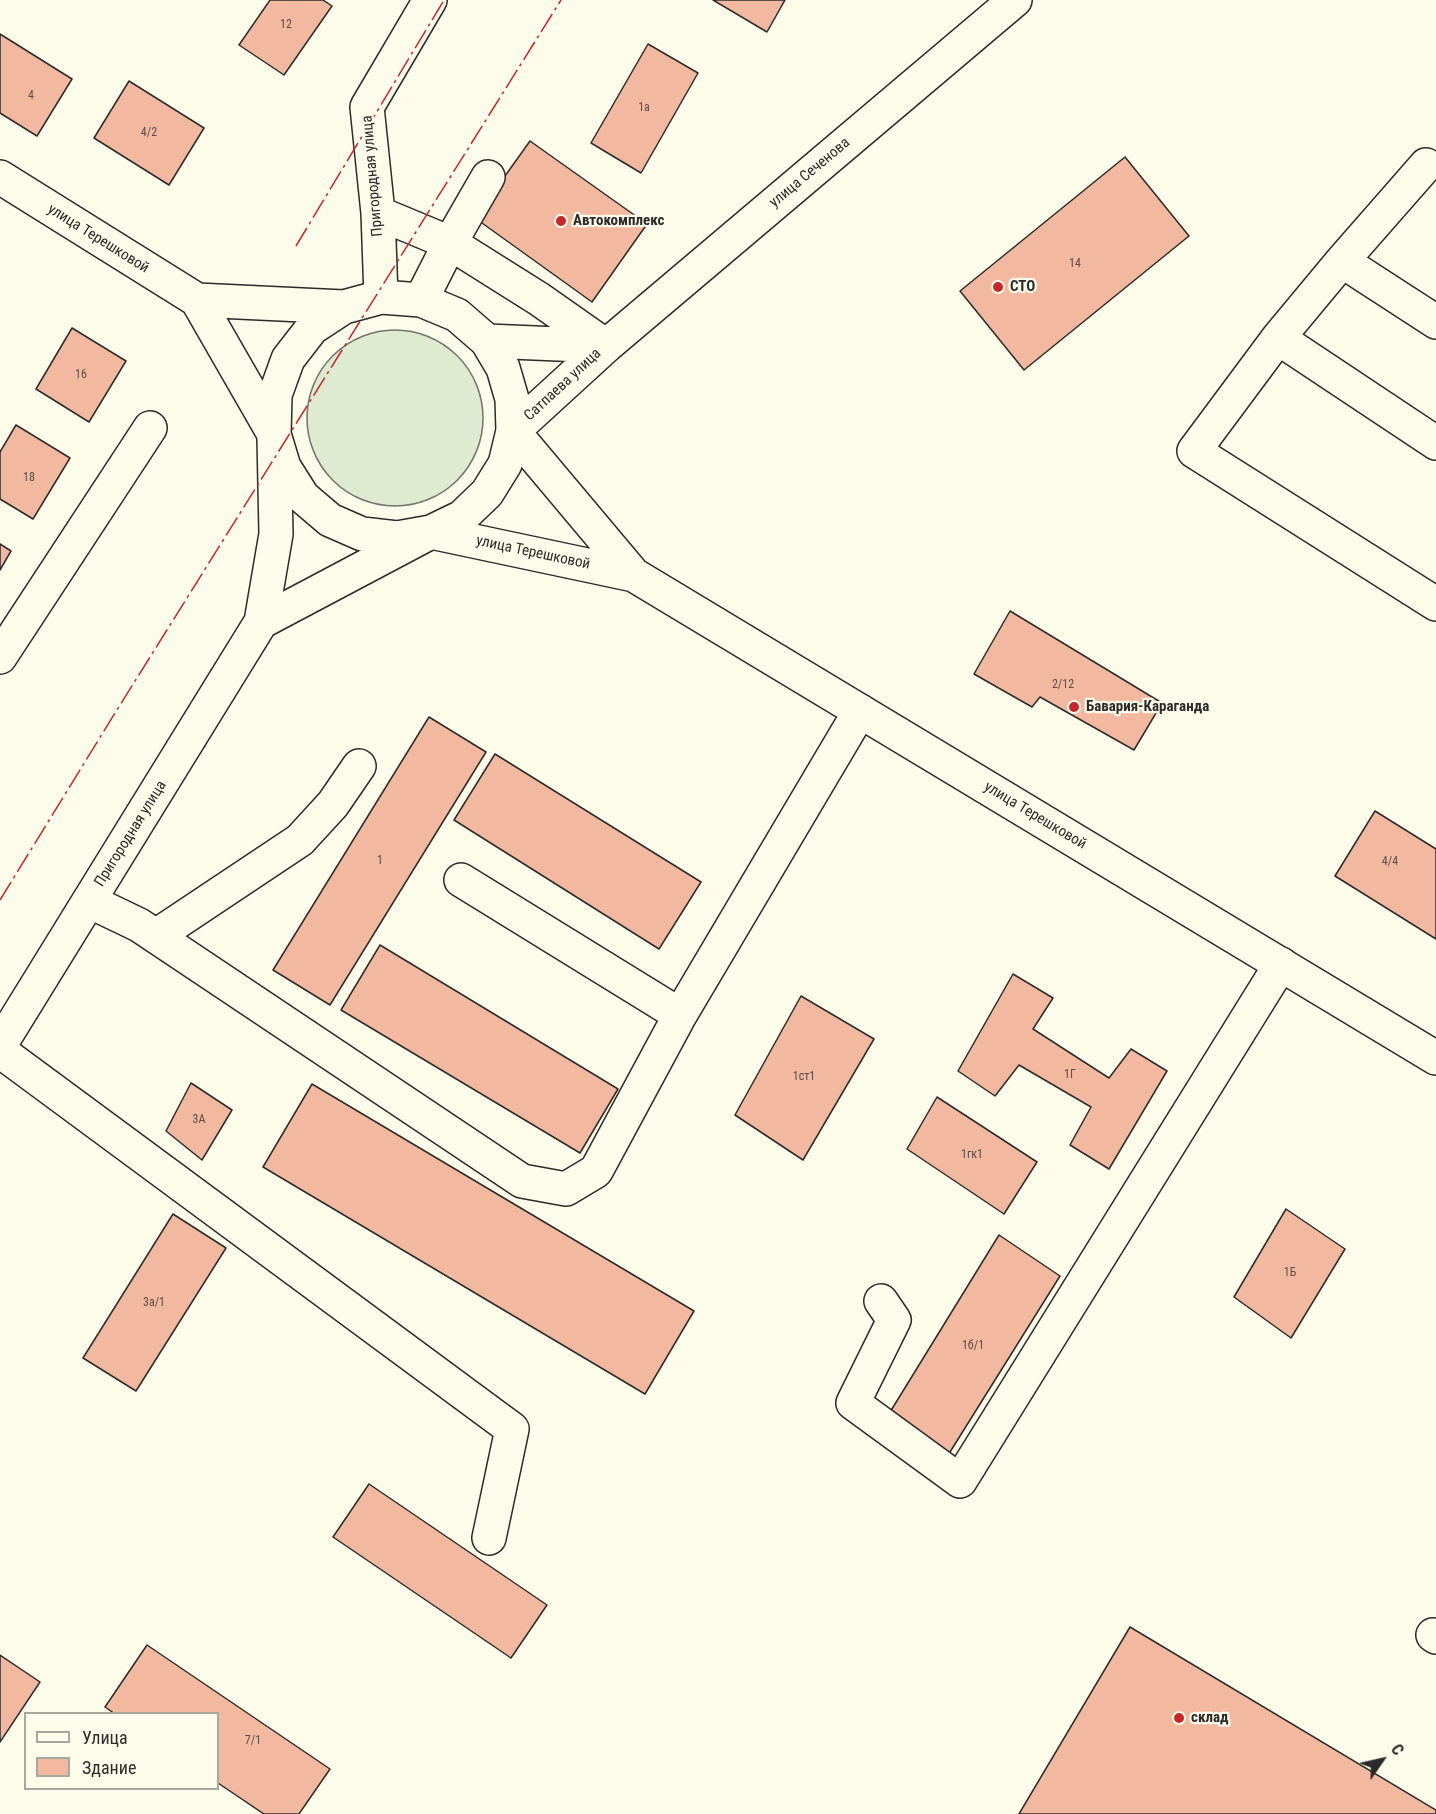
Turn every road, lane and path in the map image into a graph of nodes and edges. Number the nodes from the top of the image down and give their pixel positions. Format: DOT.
graph roads {
  1 [pos="430,0"];
  2 [pos="1015,0"];
  3 [pos="1433,163"];
  4 [pos="0,177"];
  5 [pos="488,177"];
  6 [pos="378,213"];
  7 [pos="450,243"];
  8 [pos="1341,261"];
  9 [pos="381,297"];
  10 [pos="196,300"];
  11 [pos="421,300"];
  12 [pos="344,307"];
  13 [pos="1436,322"];
  14 [pos="1278,338"];
  15 [pos="487,341"];
  16 [pos="606,346"];
  17 [pos="150,428"];
  18 [pos="513,431"];
  19 [pos="274,434"];
  20 [pos="1436,443"];
  21 [pos="431,532"];
  22 [pos="634,575"];
  23 [pos="1436,604"];
  24 [pos="261,622"];
  25 [pos="0,657"];
  26 [pos="860,711"];
  27 [pos="359,766"];
  28 [pos="461,880"];
  29 [pos="89,901"];
  30 [pos="156,936"];
  31 [pos="1281,964"];
  32 [pos="9,1009"];
  33 [pos="680,1015"];
  34 [pos="0,1045"];
  35 [pos="0,1051"];
  36 [pos="1436,1058"];
  37 [pos="881,1301"];
  38 [pos="489,1538"];
  1 -- 6 [label="main road, Пригородная улица"];
  2 -- 16 [label="main road, улица Сеченова"];
  3 -- 8 [label="main road"];
  4 -- 10 [label="main road, улица Терешковой"];
  5 -- 7 [label="main road"];
  6 -- 7 [label="main road"];
  6 -- 9 [label="main road, Пригородная улица"];
  7 -- 11 [label="main road"];
  7 -- 16 [label="main road"];
  8 -- 13 [label="main road"];
  8 -- 14 [label="main road"];
  9 -- 11 [label="main road, улица Терешковой"];
  9 -- 12 [label="main road, улица Терешковой"];
  10 -- 12 [label="main road, улица Терешковой"];
  10 -- 19 [label="main road, улица Терешковой"];
  11 -- 15 [label="main road, улица Терешковой"];
  12 -- 19 [label="main road, улица Терешковой"];
  14 -- 20 [label="main road"];
  14 -- 23 [label="main road"];
  15 -- 16 [label="main road, Сатпаева улица"];
  15 -- 18 [label="main road, улица Терешковой"];
  16 -- 18 [label="main road, Сатпаева улица"];
  17 -- 25 [label="main road"];
  18 -- 21 [label="main road, улица Терешковой"];
  18 -- 22 [label="main road, улица Терешковой"];
  19 -- 21 [label="main road, улица Терешковой"];
  19 -- 24 [label="main road"];
  21 -- 22 [label="main road, улица Терешковой"];
  21 -- 24 [label="main road"];
  22 -- 26 [label="main road, улица Терешковой"];
  24 -- 29 [label="main road, Пригородная улица"];
  26 -- 31 [label="main road, улица Терешковой"];
  26 -- 33 [label="main road"];
  27 -- 30 [label="main road"];
  28 -- 33 [label="main road"];
  29 -- 30 [label="main road"];
  29 -- 32 [label="main road, Пригородная улица"];
  30 -- 33 [label="main road"];
  31 -- 36 [label="main road, улица Терешковой"];
  31 -- 37 [label="main road"];
  32 -- 34 [label="main road, Пригородная улица"];
  35 -- 38 [label="main road"];
}
